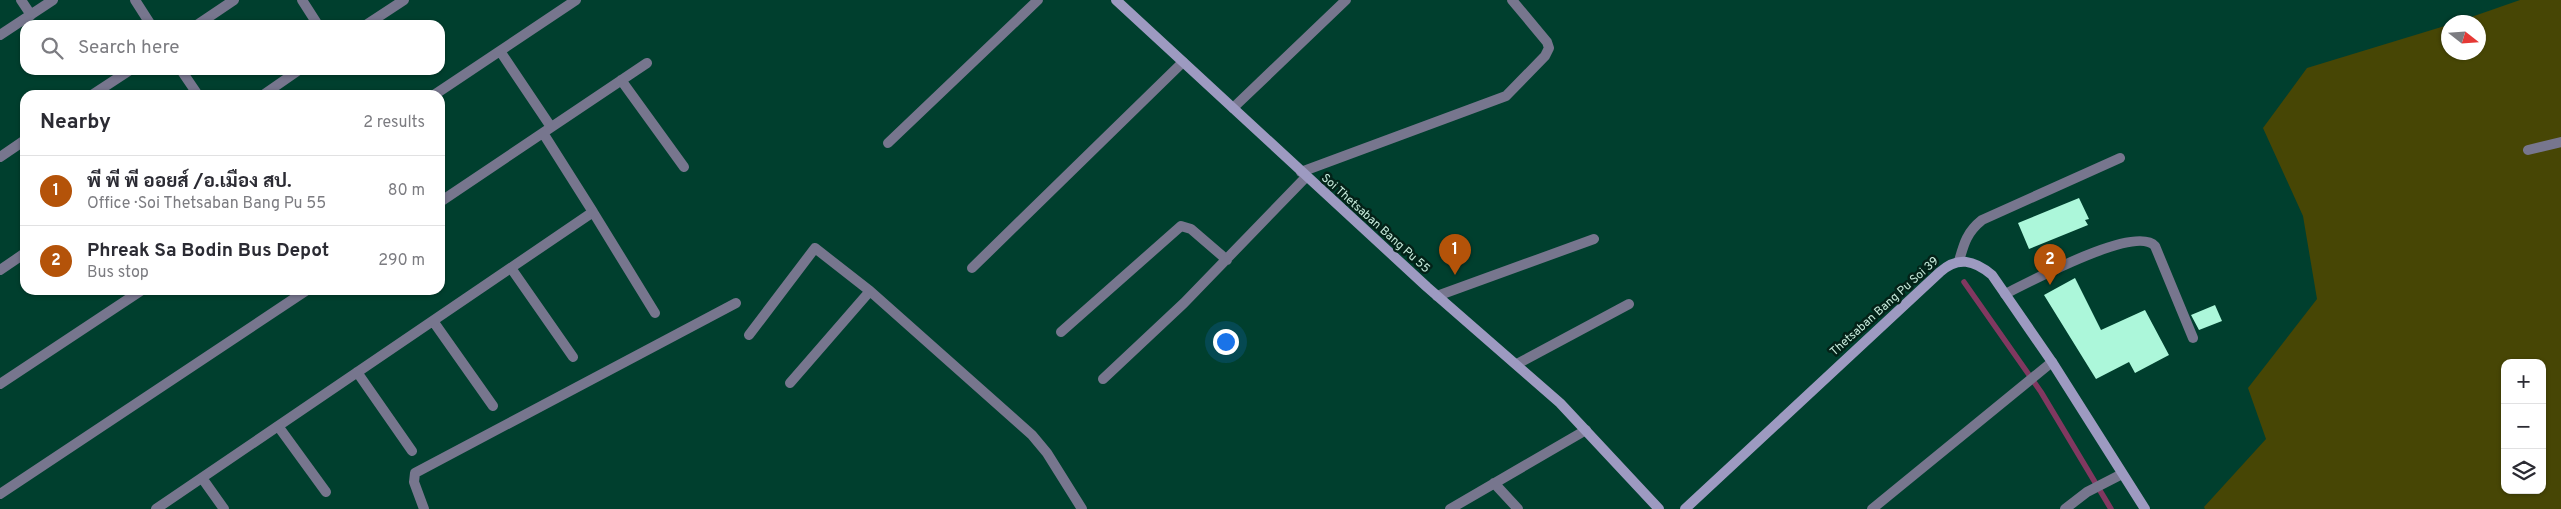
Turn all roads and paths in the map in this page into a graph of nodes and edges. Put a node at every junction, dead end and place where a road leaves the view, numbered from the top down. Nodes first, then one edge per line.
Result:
1 (21, 0) edge
2 (53, 0) edge
3 (135, 0) edge
4 (234, 0) edge
5 (302, 0) edge
6 (404, 0) edge
7 (576, 0) edge
8 (1038, 0) edge
9 (1116, 0) edge
10 (1346, 0) edge
11 (1512, 0) edge
12 (31, 14) junction
13 (23, 20) edge
14 (148, 20) edge
15 (204, 20) edge
16 (315, 20) edge
17 (374, 20) edge
18 (20, 22) edge
19 (0, 36) edge
20 (500, 51) junction
21 (1183, 62) junction
22 (647, 63) dead end
23 (122, 75) edge
24 (184, 75) edge
25 (292, 75) edge
26 (621, 80) junction
27 (100, 90) edge
28 (195, 90) edge
29 (270, 90) edge
30 (442, 90) edge
31 (1233, 108) junction
32 (547, 130) junction
33 (888, 142) dead end
34 (2561, 142) edge
35 (20, 143) edge
36 (2528, 150) dead end
37 (0, 157) edge
38 (2120, 158) dead end
39 (684, 167) dead end
40 (1304, 174) junction
41 (445, 199) edge
42 (593, 212) junction
43 (1594, 239) dead end
44 (20, 256) edge
45 (1227, 260) junction
46 (1959, 261) junction
47 (511, 268) junction
48 (972, 268) dead end
49 (0, 270) edge
50 (870, 291) junction
51 (2005, 294) junction
52 (134, 295) edge
53 (299, 295) edge
54 (1437, 296) junction
55 (736, 302) dead end
56 (1629, 304) dead end
57 (655, 313) dead end
58 (433, 321) junction
59 (1061, 332) dead end
60 (749, 335) dead end
61 (2193, 338) dead end
62 (573, 357) dead end
63 (2052, 362) junction
64 (1517, 364) junction
65 (357, 372) junction
66 (1103, 379) dead end
67 (790, 383) dead end
68 (0, 384) edge
69 (493, 406) dead end
70 (278, 426) junction
71 (1586, 430) junction
72 (412, 451) dead end
73 (2122, 474) junction
74 (202, 478) junction
75 (1494, 483) junction
76 (326, 492) dead end
77 (0, 494) edge
78 (156, 509) edge
79 (224, 509) edge
80 (424, 509) edge
81 (1082, 509) edge
82 (1450, 509) edge
83 (1518, 509) edge
84 (1659, 509) edge
85 (1685, 509) edge
86 (1872, 509) edge
87 (2065, 509) edge
88 (2144, 509) edge

1 - 12 street
2 - 12 street
3 - 14 street
4 - 15 street
5 - 16 street
6 - 17 street
7 - 20 street
8 - 33 street
9 - 21 street, Soi Thetsaban Bang Pu 55
10 - 31 street
11 - 40 street
12 - 13 street
18 - 19 street
20 - 30 street
20 - 32 street
21 - 31 street, Soi Thetsaban Bang Pu 55
21 - 48 street
22 - 26 street
23 - 27 street
24 - 28 street
25 - 29 street
26 - 32 street
26 - 39 street
31 - 40 street, Soi Thetsaban Bang Pu 55
32 - 41 street
32 - 42 street
34 - 36 street
35 - 37 street
38 - 46 street
40 - 45 street
40 - 54 street, Soi Thetsaban Bang Pu 55
42 - 47 street
42 - 57 street
43 - 54 street
44 - 49 street
45 - 59 street
45 - 66 street
46 - 51 street, Thetsaban Bang Pu Soi 39
46 - 85 street, Thetsaban Bang Pu Soi 39
47 - 58 street
47 - 62 street
50 - 60 street
50 - 67 street
50 - 81 street
51 - 61 street
51 - 63 street, Thetsaban Bang Pu Soi 39
52 - 68 street
53 - 77 street
54 - 64 street, Soi Thetsaban Bang Pu 55
55 - 80 street
56 - 64 street
58 - 65 street
58 - 69 street
63 - 73 street, Thetsaban Bang Pu Soi 39
63 - 86 street
64 - 71 street, Soi Thetsaban Bang Pu 55
65 - 70 street
65 - 72 street
70 - 74 street
70 - 76 street
71 - 75 street
71 - 84 street, Soi Thetsaban Bang Pu 55
73 - 87 street
73 - 88 street, Thetsaban Bang Pu Soi 39
74 - 78 street
74 - 79 street
75 - 82 street
75 - 83 street

